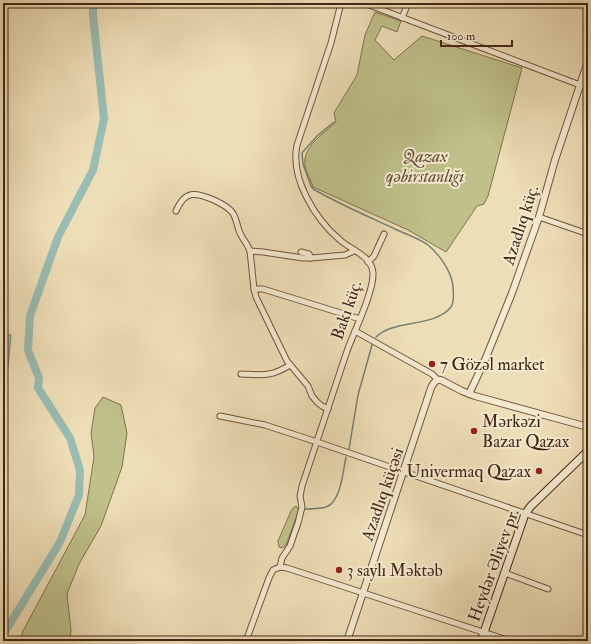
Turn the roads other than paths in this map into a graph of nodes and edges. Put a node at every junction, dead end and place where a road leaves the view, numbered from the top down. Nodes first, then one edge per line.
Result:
1 (341, 3) edge
2 (364, 3) edge
3 (408, 3) edge
4 (402, 18) junction
5 (588, 61) edge
6 (580, 85) junction
7 (588, 88) edge
8 (176, 211) dead end
9 (539, 217) junction
10 (384, 234) dead end
11 (588, 234) edge
12 (250, 251) junction
13 (354, 251) junction
14 (301, 252) dead end
15 (311, 258) junction
16 (368, 262) junction
17 (254, 289) junction
18 (360, 319) junction
19 (355, 331) junction
20 (290, 365) junction
21 (241, 374) dead end
22 (438, 380) junction
23 (469, 394) junction
24 (328, 410) junction
25 (220, 416) dead end
26 (588, 427) edge
27 (317, 442) junction
28 (588, 451) edge
29 (404, 473) junction
30 (525, 514) junction
31 (588, 535) edge
32 (280, 567) junction
33 (504, 573) junction
34 (548, 589) dead end
35 (363, 594) junction
36 (484, 633) junction
37 (246, 641) edge
38 (347, 641) edge
39 (481, 641) edge
40 (510, 641) edge

1 - 13 street, Bakı küç.
2 - 4 street
3 - 4 street
4 - 6 street
5 - 6 street, Azadlıq küç.
6 - 7 street
6 - 9 street, Azadlıq küç.
8 - 12 street
9 - 11 street
9 - 23 street, Azadlıq küç.
10 - 16 street
12 - 15 street
12 - 17 street
13 - 15 street
13 - 16 street, Bakı küç.
14 - 15 street
16 - 18 street, Bakı küç.
17 - 18 street
17 - 20 street
18 - 19 street, Bakı küç.
19 - 22 street
19 - 24 street, Bakı küç.
20 - 21 street
20 - 24 street
22 - 23 street
22 - 29 street, Azadlıq küçəsi
23 - 26 street
24 - 27 street, Bakı küç.
25 - 27 street
27 - 29 street
27 - 32 street, Bakı küç.
28 - 30 main road, Heydər Əliyev pr.
29 - 30 street
29 - 35 street, Azadlıq küçəsi
30 - 31 street
30 - 33 main road, Heydər Əliyev pr.
32 - 35 street
32 - 37 street, Bakı küç.
33 - 34 street
33 - 36 main road, Heydər Əliyev pr.
35 - 36 street
35 - 38 street, Azadlıq küçəsi
36 - 39 main road, Heydər Əliyev pr.
36 - 40 street

